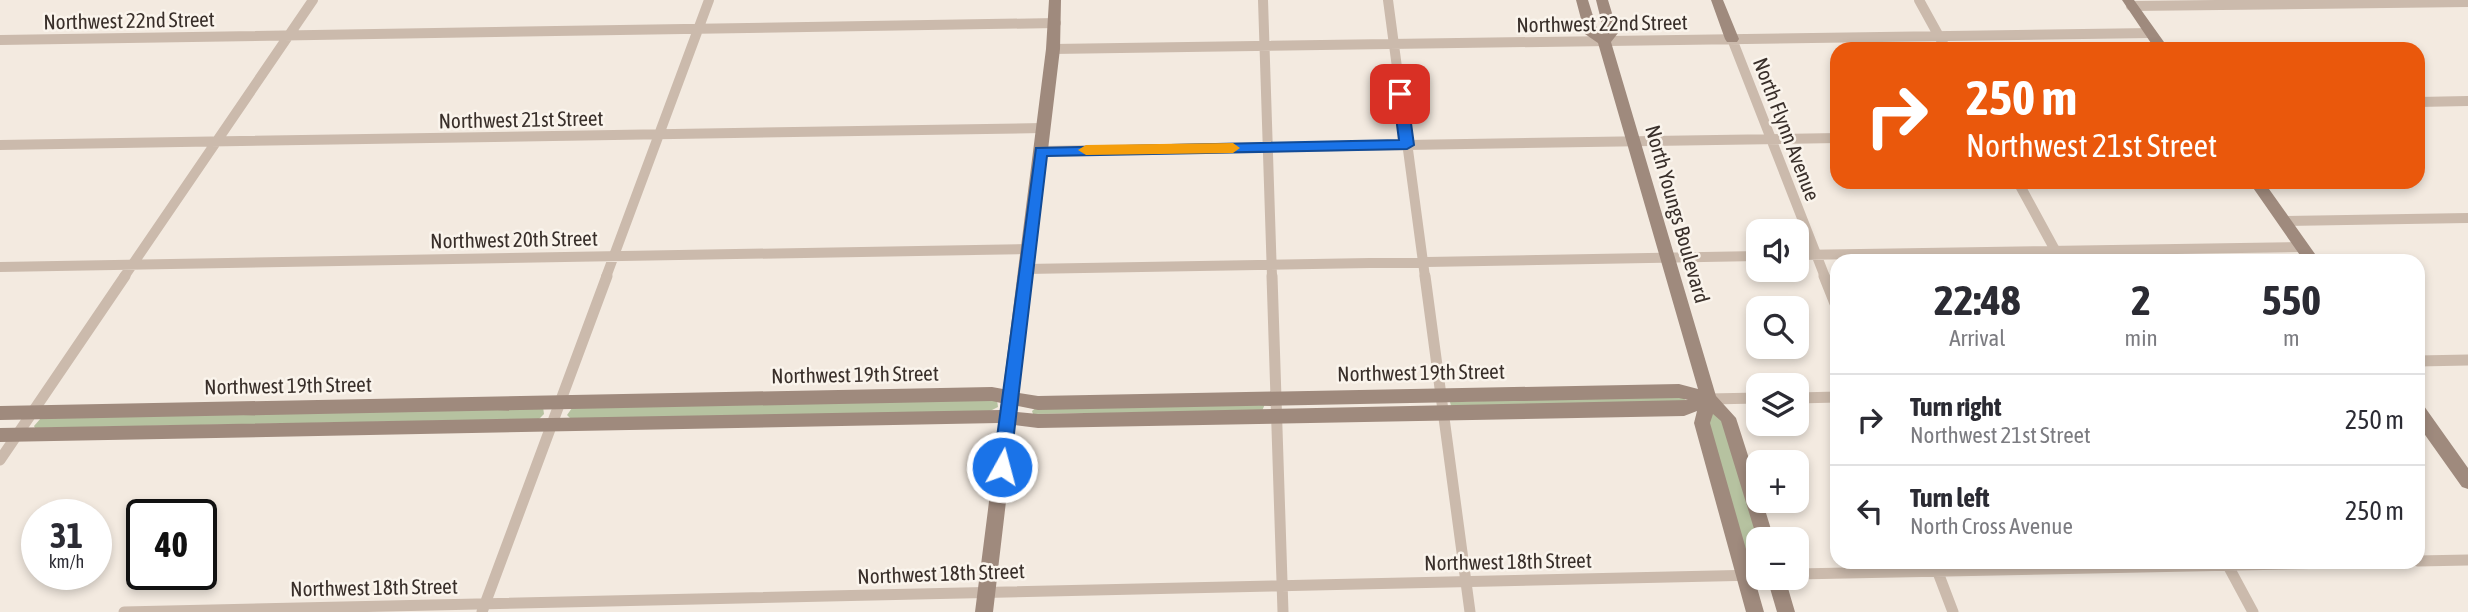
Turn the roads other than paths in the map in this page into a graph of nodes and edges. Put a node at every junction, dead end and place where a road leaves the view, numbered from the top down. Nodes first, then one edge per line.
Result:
1 (313, 0) edge
2 (709, 0) edge
3 (1055, 0) edge
4 (1063, 0) edge
5 (1263, 0) edge
6 (1388, 0) edge
7 (1582, 0) edge
8 (1602, 0) edge
9 (1717, 0) edge
10 (1919, 0) edge
11 (2463, 2) edge
12 (2130, 3) edge
13 (1056, 22) junction
14 (698, 29) junction
15 (2151, 33) junction
16 (290, 35) junction
17 (1939, 36) junction
18 (1732, 39) junction
19 (0, 40) edge
20 (1604, 41) junction
21 (1942, 42) edge
22 (2157, 42) edge
23 (1394, 44) junction
24 (1264, 46) junction
25 (1053, 49) junction
26 (2468, 101) edge
27 (2425, 102) edge
28 (1043, 128) junction
29 (659, 134) junction
30 (1830, 138) edge
31 (1770, 139) junction
32 (216, 141) junction
33 (1633, 141) junction
34 (0, 145) edge
35 (1407, 145) junction
36 (1268, 148) junction
37 (1041, 151) junction
38 (2022, 189) edge
39 (2261, 189) edge
40 (2468, 218) edge
41 (2283, 221) junction
42 (2302, 247) junction
43 (1028, 248) junction
44 (2058, 254) edge
45 (2113, 254) edge
46 (2307, 254) edge
47 (1809, 255) edge
48 (1816, 255) junction
49 (1830, 255) edge
50 (615, 256) junction
51 (1746, 256) edge
52 (1668, 258) junction
53 (1422, 262) junction
54 (132, 265) junction
55 (1272, 265) junction
56 (0, 267) edge
57 (1026, 269) junction
58 (1830, 291) edge
59 (2468, 360) edge
60 (2425, 361) edge
61 (1440, 394) junction
62 (1010, 397) junction
63 (1277, 397) junction
64 (1830, 397) edge
65 (1809, 398) edge
66 (1746, 399) edge
67 (1709, 400) junction
68 (560, 402) junction
69 (1443, 412) junction
70 (0, 413) edge
71 (32, 413) junction
72 (1278, 415) junction
73 (1008, 418) junction
74 (2425, 421) edge
75 (552, 423) junction
76 (9, 434) edge
77 (0, 460) edge
78 (2468, 482) edge
79 (1761, 527) edge
80 (1746, 557) edge
81 (2468, 560) edge
82 (2425, 561) edge
83 (1884, 569) edge
84 (1937, 569) edge
85 (2229, 569) edge
86 (1809, 573) edge
87 (1746, 575) edge
88 (1466, 582) junction
89 (1282, 584) junction
90 (1753, 590) edge
91 (1780, 590) edge
92 (986, 592) junction
93 (483, 608) edge
94 (124, 612) edge
95 (984, 612) edge
96 (1283, 612) edge
97 (1470, 612) edge
98 (1755, 612) edge
99 (1786, 612) edge
100 (1953, 612) edge
101 (2253, 612) edge

1 - 16 street
2 - 14 street
3 - 13 street
4 - 13 street
5 - 24 street
6 - 23 street
7 - 20 street, North Youngs Boulevard
8 - 20 street, North Youngs Boulevard
9 - 18 street, North Flynn Avenue
10 - 17 street
11 - 12 street
12 - 15 street
13 - 14 street, Northwest 22nd Street
13 - 25 street
14 - 16 street, Northwest 22nd Street
14 - 29 street
15 - 17 street, Northwest 22nd Street
15 - 22 street
16 - 19 street, Northwest 22nd Street
16 - 32 street
17 - 18 street, Northwest 22nd Street
17 - 21 street
18 - 20 street, Northwest 22nd Street
18 - 31 street, North Flynn Avenue
20 - 23 street, Northwest 22nd Street
20 - 33 street, North Youngs Boulevard
23 - 24 street, Northwest 22nd Street
23 - 35 street
24 - 25 street, Northwest 22nd Street
24 - 36 street
25 - 28 street
26 - 27 street
28 - 29 street, Northwest 21st Street
28 - 37 street
29 - 32 street, Northwest 21st Street
29 - 50 street
30 - 31 street
31 - 33 street
31 - 48 street, North Flynn Avenue
32 - 34 street, Northwest 21st Street
32 - 54 street
33 - 35 street
33 - 52 street, North Youngs Boulevard
35 - 36 street
35 - 53 street
36 - 37 street
36 - 55 street
37 - 43 street
38 - 44 street
39 - 41 street
40 - 41 street
41 - 42 street
42 - 45 street
42 - 46 street
43 - 50 street, Northwest 20th Street
43 - 57 street
47 - 48 street
48 - 49 street
48 - 58 street, North Flynn Avenue
50 - 54 street, Northwest 20th Street
50 - 68 street
51 - 52 street
52 - 53 street
52 - 67 street, North Youngs Boulevard
53 - 55 street
53 - 61 street
54 - 56 street, Northwest 20th Street
54 - 71 street
55 - 57 street
55 - 63 street
57 - 62 street
59 - 60 street
61 - 63 street, Northwest 19th Street
61 - 67 street, Northwest 19th Street
61 - 69 street
62 - 63 street, Northwest 19th Street
62 - 68 street, Northwest 19th Street
62 - 73 street
63 - 72 street
64 - 65 street
66 - 67 street, Northwest 19th Street
67 - 69 street, Northwest 19th Street
67 - 79 street, North Youngs Boulevard
67 - 80 street, North Youngs Boulevard
68 - 71 street, Northwest 19th Street
68 - 75 street
69 - 72 street, Northwest 19th Street
69 - 88 street
70 - 71 street, Northwest 19th Street
71 - 76 street
72 - 73 street, Northwest 19th Street
72 - 89 street
73 - 75 street, Northwest 19th Street
73 - 92 street
74 - 78 street
75 - 76 street, Northwest 19th Street
75 - 93 street
76 - 77 street
81 - 82 street
83 - 86 street
84 - 100 street
85 - 101 street
87 - 88 street, Northwest 18th Street
88 - 89 street, Northwest 18th Street
88 - 97 street
89 - 92 street, Northwest 18th Street
89 - 96 street
90 - 98 street, North Youngs Boulevard
91 - 99 street
92 - 93 street, Northwest 18th Street
92 - 95 street
93 - 94 street, Northwest 18th Street

